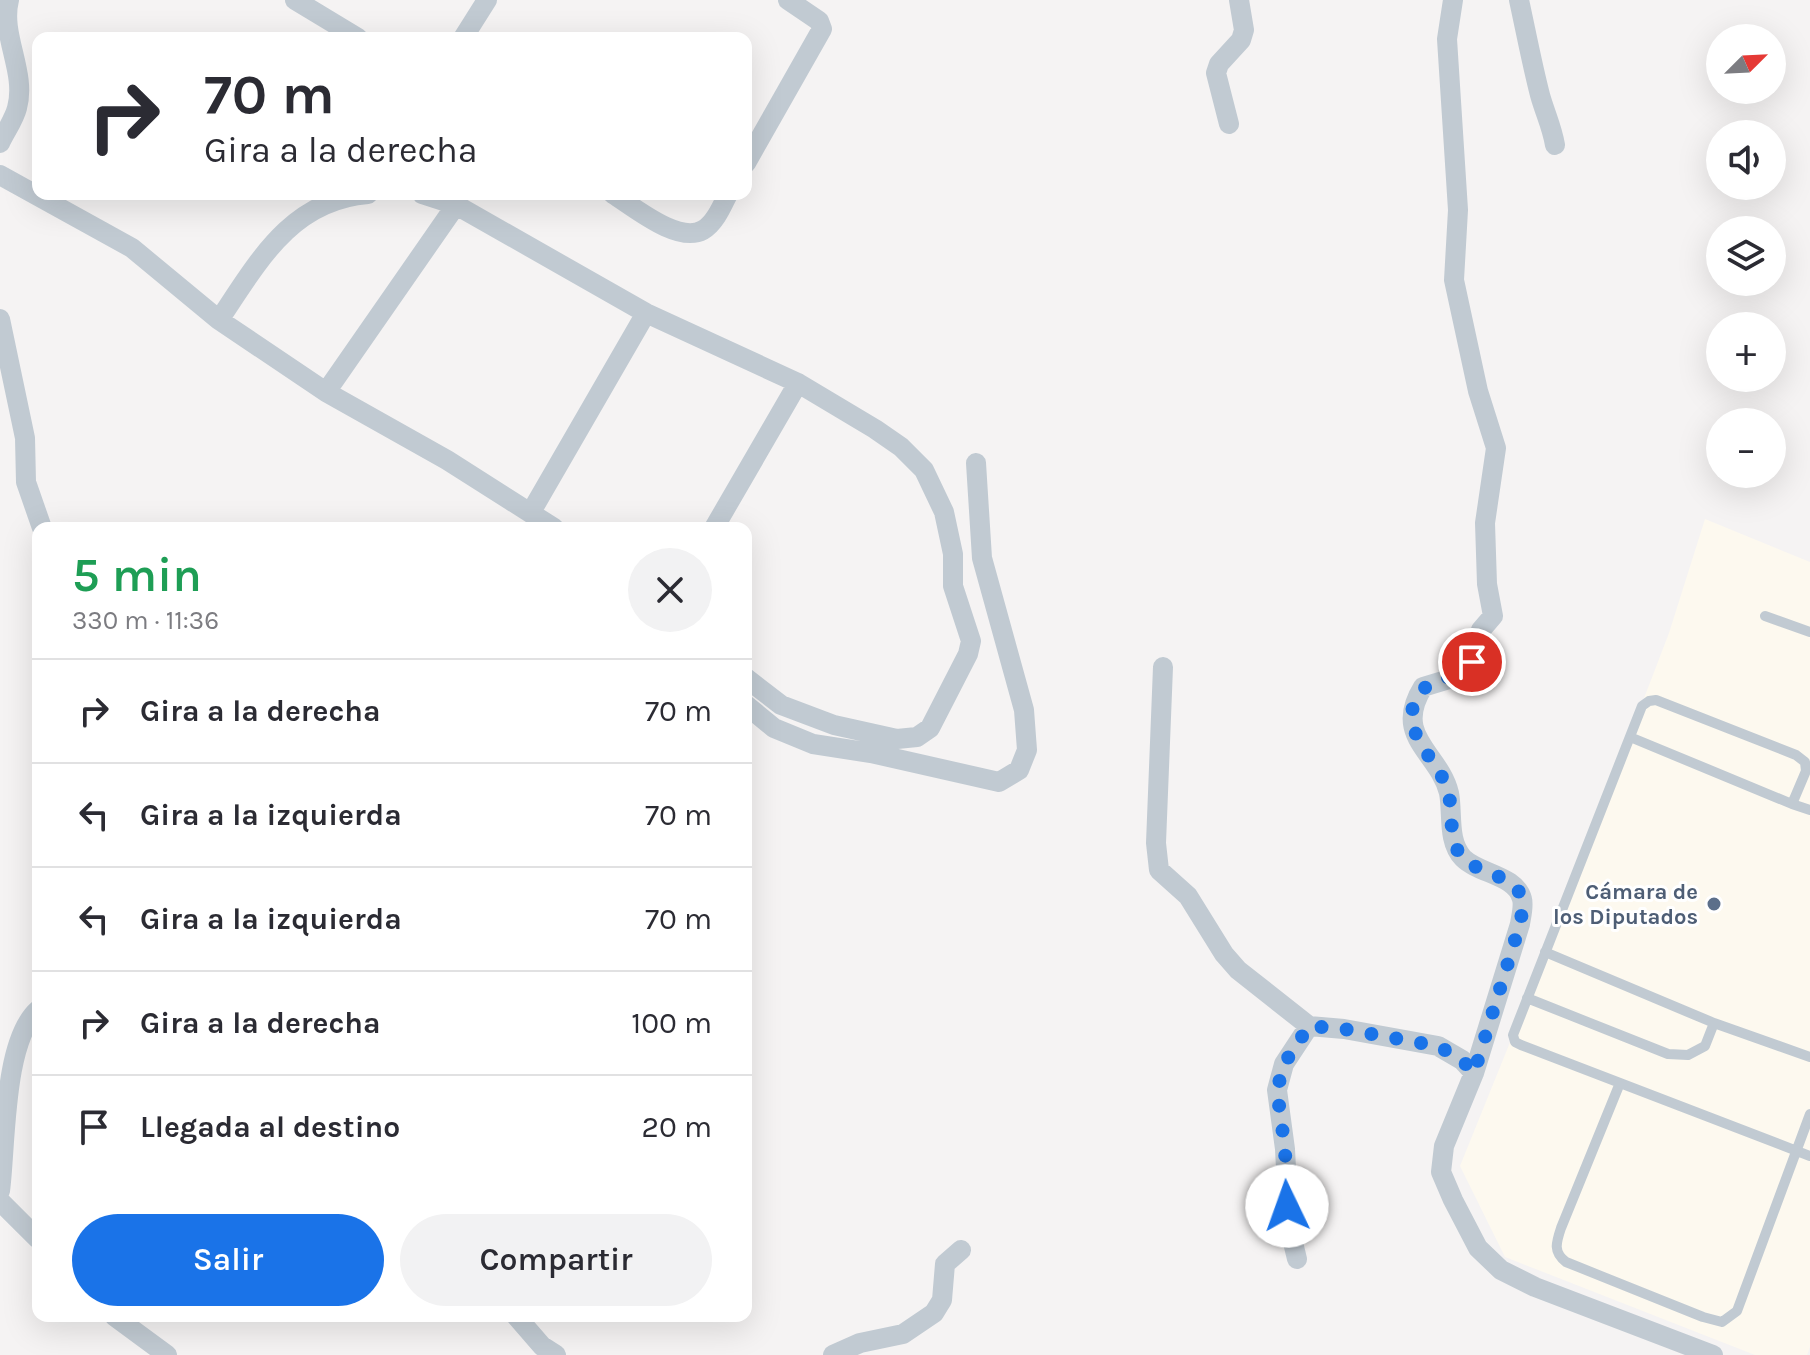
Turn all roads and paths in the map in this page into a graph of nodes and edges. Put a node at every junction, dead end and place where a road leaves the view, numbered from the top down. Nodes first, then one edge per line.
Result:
1 (9, 0) edge
2 (295, 0) edge
3 (487, 0) edge
4 (788, 0) edge
5 (1239, 0) edge
6 (1453, 0) edge
7 (1519, 0) edge
8 (348, 32) edge
9 (467, 32) edge
10 (1229, 124) dead end
11 (0, 143) edge
12 (1555, 145) dead end
13 (752, 152) edge
14 (0, 175) edge
15 (32, 193) edge
16 (45, 200) edge
17 (339, 200) edge
18 (441, 200) edge
19 (623, 200) edge
20 (724, 200) edge
21 (456, 205) junction
22 (646, 313) junction
23 (0, 319) edge
24 (219, 320) junction
25 (798, 383) junction
26 (326, 392) junction
27 (976, 463) dead end
28 (531, 512) junction
29 (40, 522) edge
30 (545, 522) edge
31 (717, 522) edge
32 (1765, 616) dead end
33 (1810, 632) edge
34 (1163, 667) dead end
35 (752, 683) edge
36 (752, 710) edge
37 (1630, 737) junction
38 (1792, 804) junction
39 (1810, 810) edge
40 (1545, 952) junction
41 (1527, 998) junction
42 (32, 1015) edge
43 (1714, 1023) junction
44 (1309, 1026) junction
45 (1810, 1057) edge
46 (1474, 1073) junction
47 (1620, 1083) junction
48 (1810, 1114) edge
49 (1795, 1150) junction
50 (1810, 1156) edge
51 (0, 1191) edge
52 (0, 1201) edge
53 (32, 1233) edge
54 (961, 1250) dead end
55 (1297, 1259) dead end
56 (122, 1322) edge
57 (521, 1322) edge
58 (167, 1355) edge
59 (556, 1355) edge
60 (833, 1355) edge
61 (1713, 1355) edge

1 - 11 street
2 - 8 street
3 - 9 street
4 - 13 street
5 - 10 street
6 - 46 street
7 - 12 street
14 - 15 street
16 - 24 street
17 - 24 street
18 - 21 street
19 - 20 street
21 - 22 street
21 - 26 street
22 - 25 street
22 - 28 street
23 - 29 street
24 - 26 street
25 - 31 street
25 - 35 street
26 - 28 street
27 - 36 street
28 - 30 street
32 - 33 lane
34 - 44 street
37 - 38 lane
37 - 38 lane
37 - 40 lane
38 - 39 lane
40 - 41 lane
40 - 43 lane
41 - 43 lane
41 - 47 lane
42 - 51 street
43 - 45 lane
44 - 46 street
44 - 55 street
46 - 61 street
47 - 49 lane
47 - 49 lane
48 - 49 lane
49 - 50 lane
52 - 53 street
54 - 60 street
56 - 58 street
57 - 59 street

